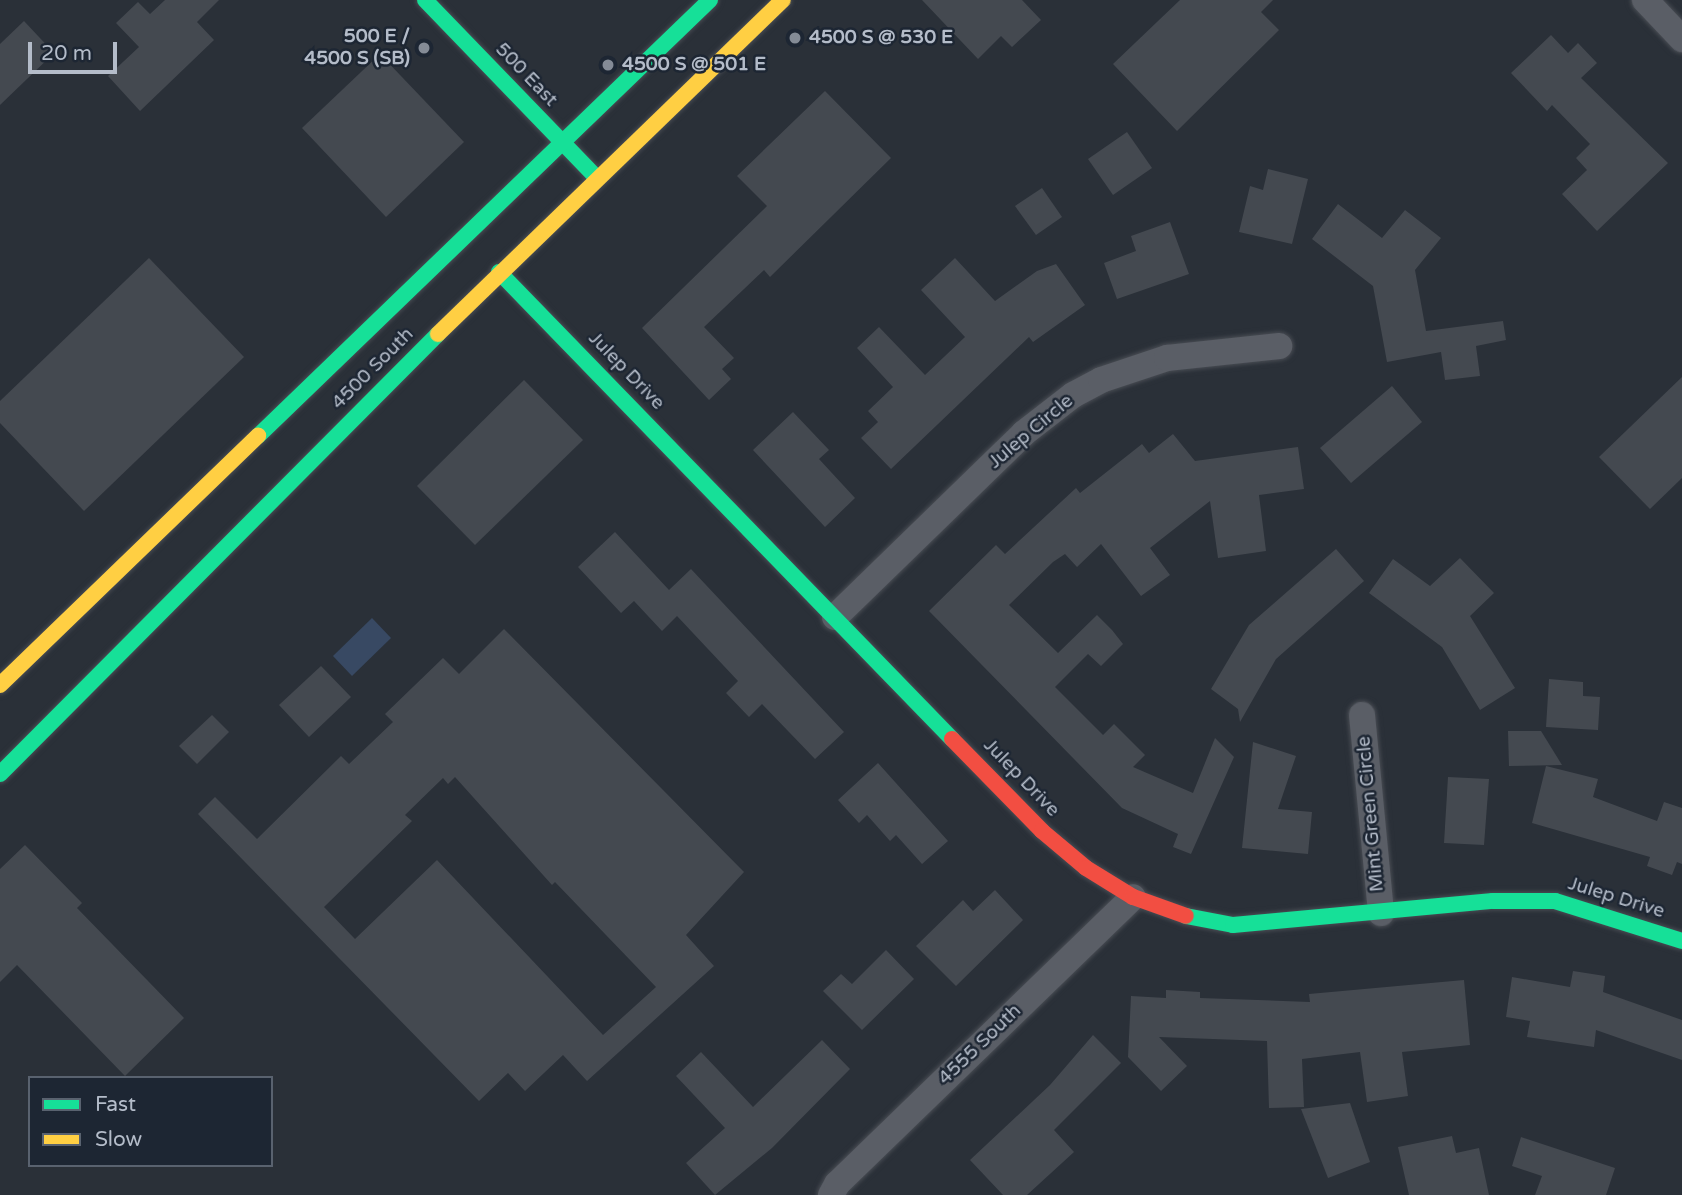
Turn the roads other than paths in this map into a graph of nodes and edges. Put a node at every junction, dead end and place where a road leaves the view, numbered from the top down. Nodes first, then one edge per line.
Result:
1 (425, 0) edge
2 (710, 0) edge
3 (783, 0) edge
4 (1645, 0) edge
5 (1682, 39) edge
6 (562, 142) junction
7 (597, 178) junction
8 (499, 272) junction
9 (1279, 346) dead end
10 (835, 617) junction
11 (0, 685) edge
12 (1362, 715) dead end
13 (0, 774) edge
14 (1133, 897) junction
15 (1381, 913) junction
16 (1682, 941) edge
17 (831, 1195) edge

1 - 6 main road, 500 East
2 - 6 main road, 4500 South
3 - 7 main road, 4500 South
4 - 5 street
6 - 7 main road, 500 East
6 - 11 main road, 4500 South
7 - 8 main road, 4500 South
8 - 10 main road, Julep Drive
8 - 13 main road, 4500 South
9 - 10 street, Julep Circle
10 - 14 main road, Julep Drive
12 - 15 street, Mint Green Circle
14 - 15 main road, Julep Drive
14 - 17 street, 4555 South
15 - 16 main road, Julep Drive

